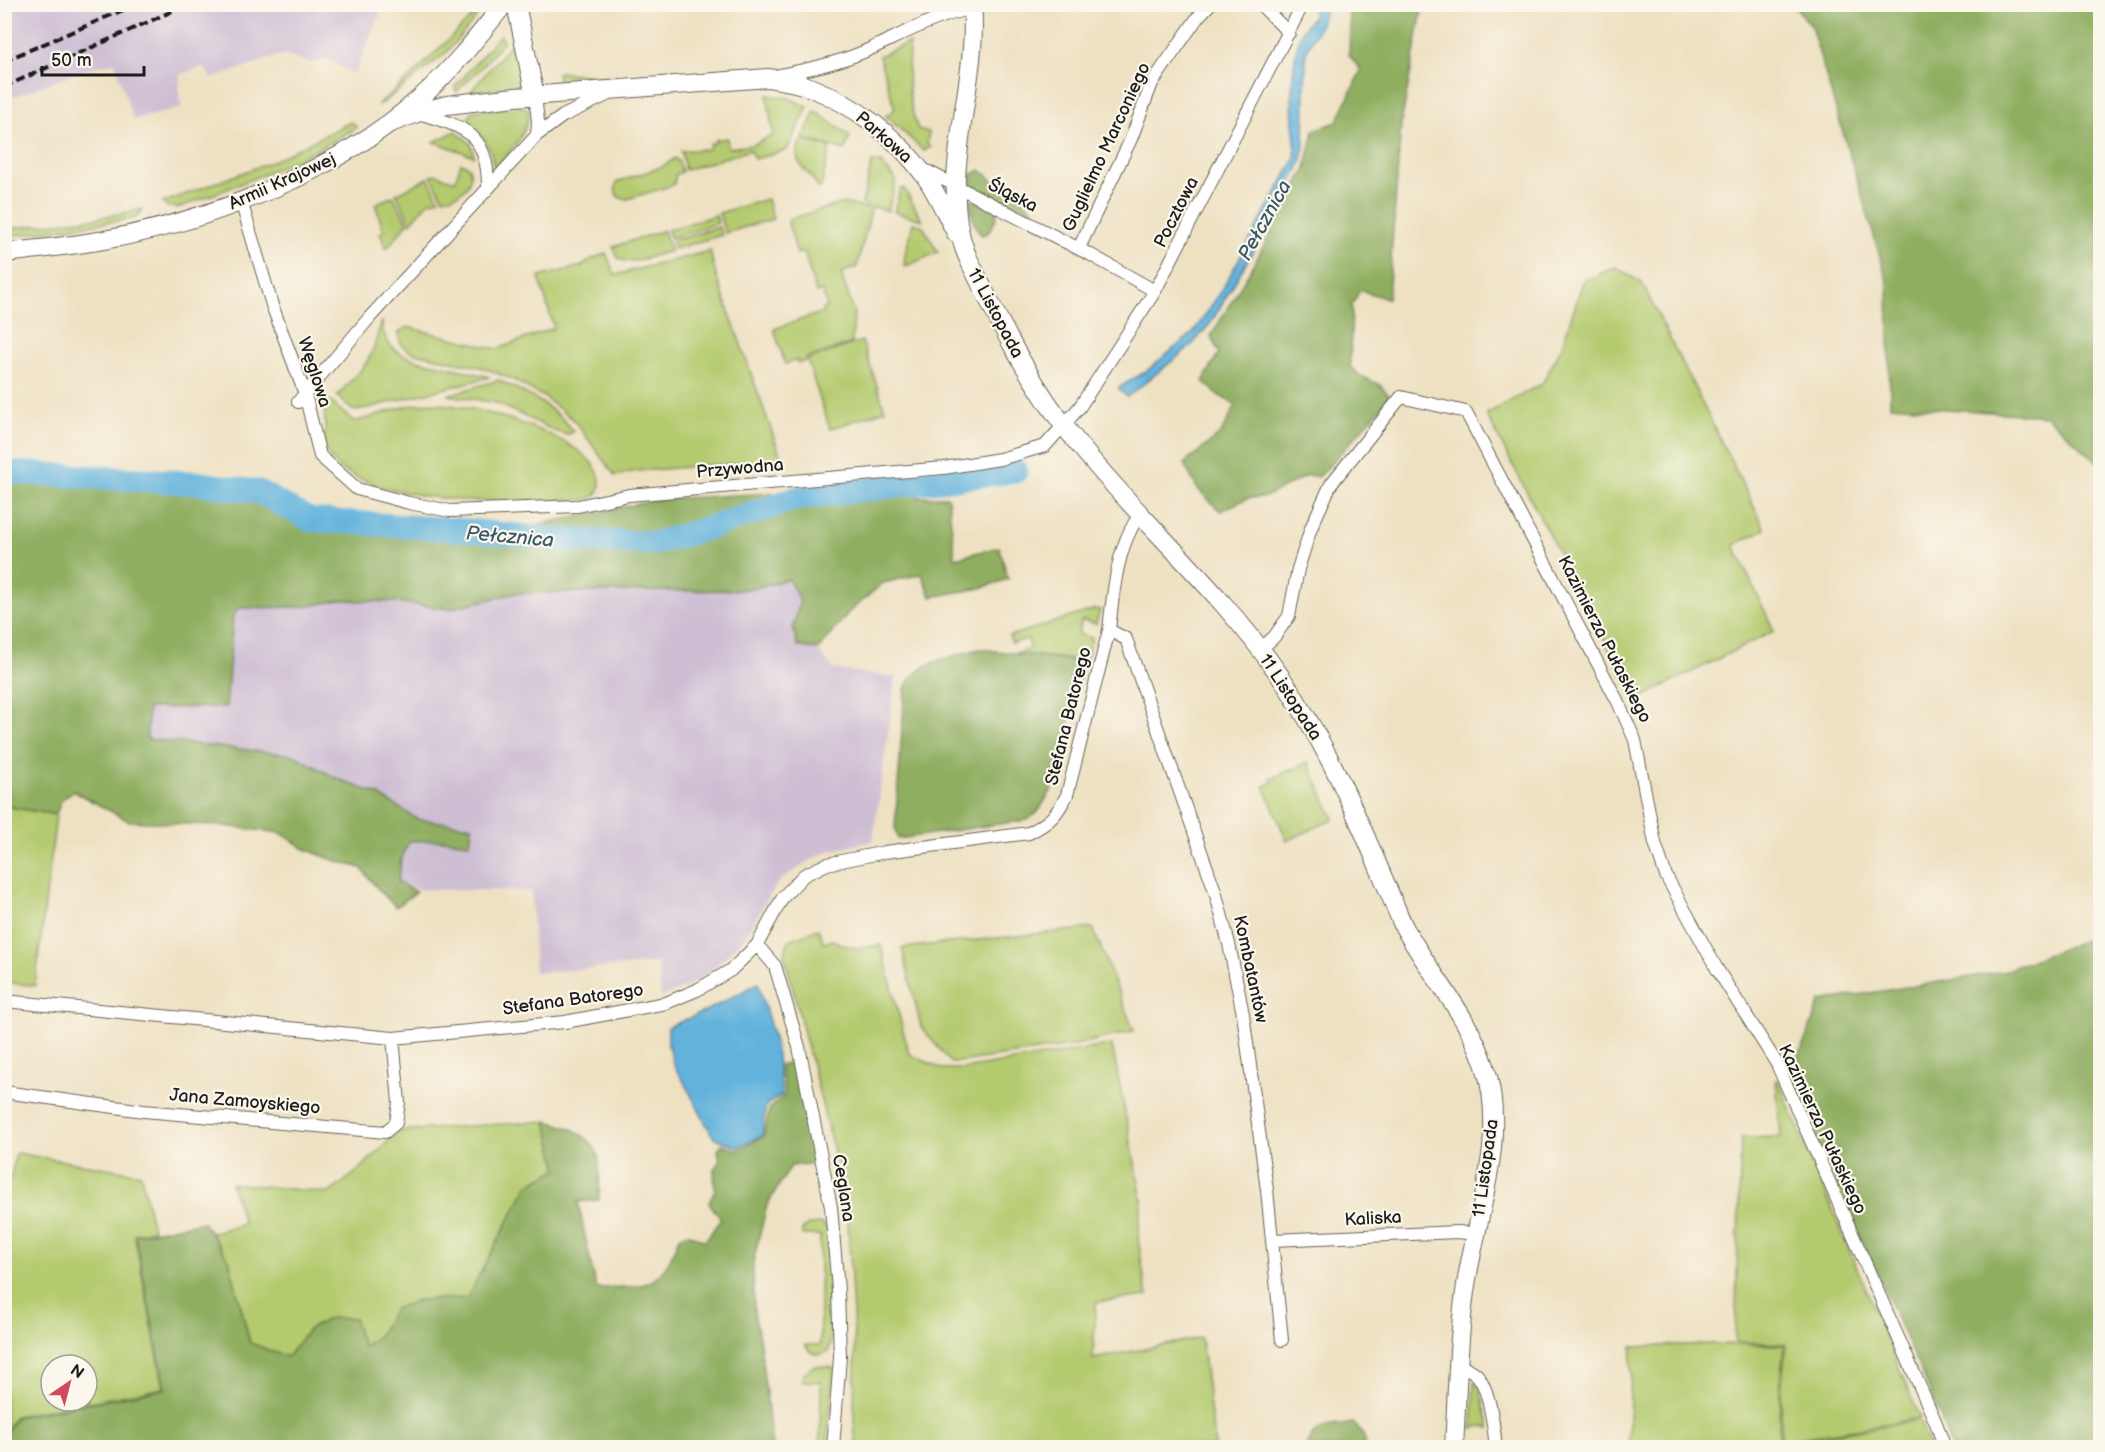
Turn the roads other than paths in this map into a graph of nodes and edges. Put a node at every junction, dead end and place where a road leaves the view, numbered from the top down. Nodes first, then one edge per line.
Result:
1 (504, 4) edge
2 (516, 4) edge
3 (1210, 4) edge
4 (1260, 4) edge
5 (1303, 5) edge
6 (973, 6) edge
7 (1289, 33) junction
8 (768, 78) junction
9 (617, 90) junction
10 (535, 96) junction
11 (417, 113) junction
12 (388, 124) junction
13 (537, 135) junction
14 (916, 165) junction
15 (488, 187) junction
16 (956, 187) junction
17 (241, 201) junction
18 (961, 242) junction
19 (1079, 248) junction
20 (4, 253) edge
21 (1155, 291) junction
22 (302, 398) junction
23 (1064, 426) junction
24 (409, 503) joint
25 (1140, 515) junction
26 (1109, 630) junction
27 (1260, 650) junction
28 (757, 945) junction
29 (4, 1001) edge
30 (393, 1038) junction
31 (4, 1092) edge
32 (1475, 1234) junction
33 (1273, 1240) junction
34 (1282, 1340) dead end
35 (1458, 1367) junction
36 (833, 1448) edge
37 (1455, 1448) edge
38 (1496, 1448) edge
39 (1945, 1448) edge

1 - 12 main road, Armii Krajowej
2 - 10 main road
3 - 19 street, Guglielmo Marconiego
4 - 7 street
5 - 7 street, Pocztowa
6 - 8 street, Parkowa
6 - 16 main road, 11 Listopada
7 - 21 street, Pocztowa
8 - 9 main road, Parkowa
8 - 14 main road, Parkowa
9 - 10 main road, Parkowa
9 - 13 street
10 - 11 main road, Parkowa
10 - 13 street
11 - 12 main road, Parkowa
11 - 15 street
12 - 17 main road, Armii Krajowej
13 - 15 street
14 - 16 street, Śląska
14 - 18 main road, Parkowa
15 - 22 street
16 - 18 main road, 11 Listopada
16 - 19 street, Śląska
17 - 20 main road, Armii Krajowej
17 - 22 street, Węglowa
18 - 23 main road, 11 Listopada
19 - 21 street, Śląska
21 - 23 street, Pocztowa
22 - 24 street, Węglowa
23 - 24 street, Przywodna
23 - 25 main road, 11 Listopada
25 - 26 street, Stefana Batorego
25 - 27 main road, 11 Listopada
26 - 28 street, Stefana Batorego
26 - 33 street, Kombatantów
27 - 32 main road, 11 Listopada
27 - 39 street, Kazimierza Pułaskiego
28 - 30 street, Stefana Batorego
28 - 36 street, Ceglana
29 - 30 street, Stefana Batorego
30 - 31 street, Jana Zamoyskiego
32 - 33 street, Kaliska
32 - 35 main road, 11 Listopada
33 - 34 street, Kombatantów
35 - 37 main road, 11 Listopada
35 - 38 street

